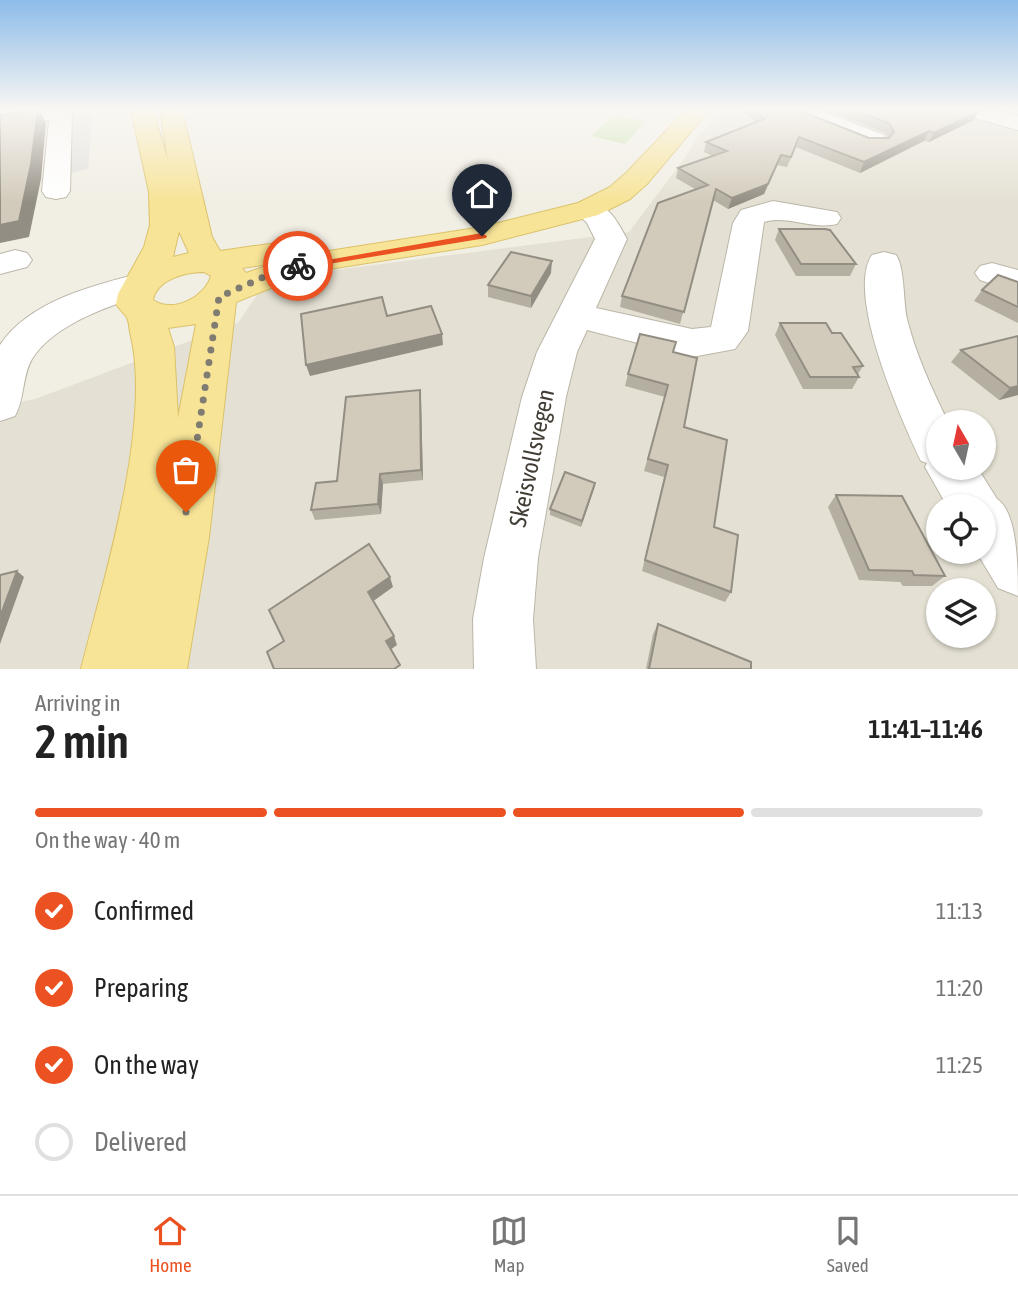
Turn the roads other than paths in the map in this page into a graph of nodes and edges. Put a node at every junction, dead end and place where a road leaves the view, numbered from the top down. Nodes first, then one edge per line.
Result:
1 (59, 141) edge
2 (150, 141) edge
3 (176, 141) edge
4 (670, 141) edge
5 (56, 191) dead end
6 (568, 215) junction
7 (826, 218) dead end
8 (884, 262) dead end
9 (215, 279) junction
10 (143, 297) junction
11 (575, 316) junction
12 (0, 404) edge
13 (926, 423) edge
14 (996, 537) edge
15 (1018, 569) edge
16 (112, 669) edge
17 (156, 669) edge
18 (505, 669) edge

1 - 5 street
2 - 10 main road
3 - 9 main road
4 - 6 main road
6 - 9 main road
6 - 11 street, Skeisvollsvegen
7 - 11 street
8 - 13 street
9 - 10 main road
9 - 10 main road
9 - 17 main road
10 - 12 street
10 - 16 main road
11 - 18 street, Skeisvollsvegen
14 - 15 street

